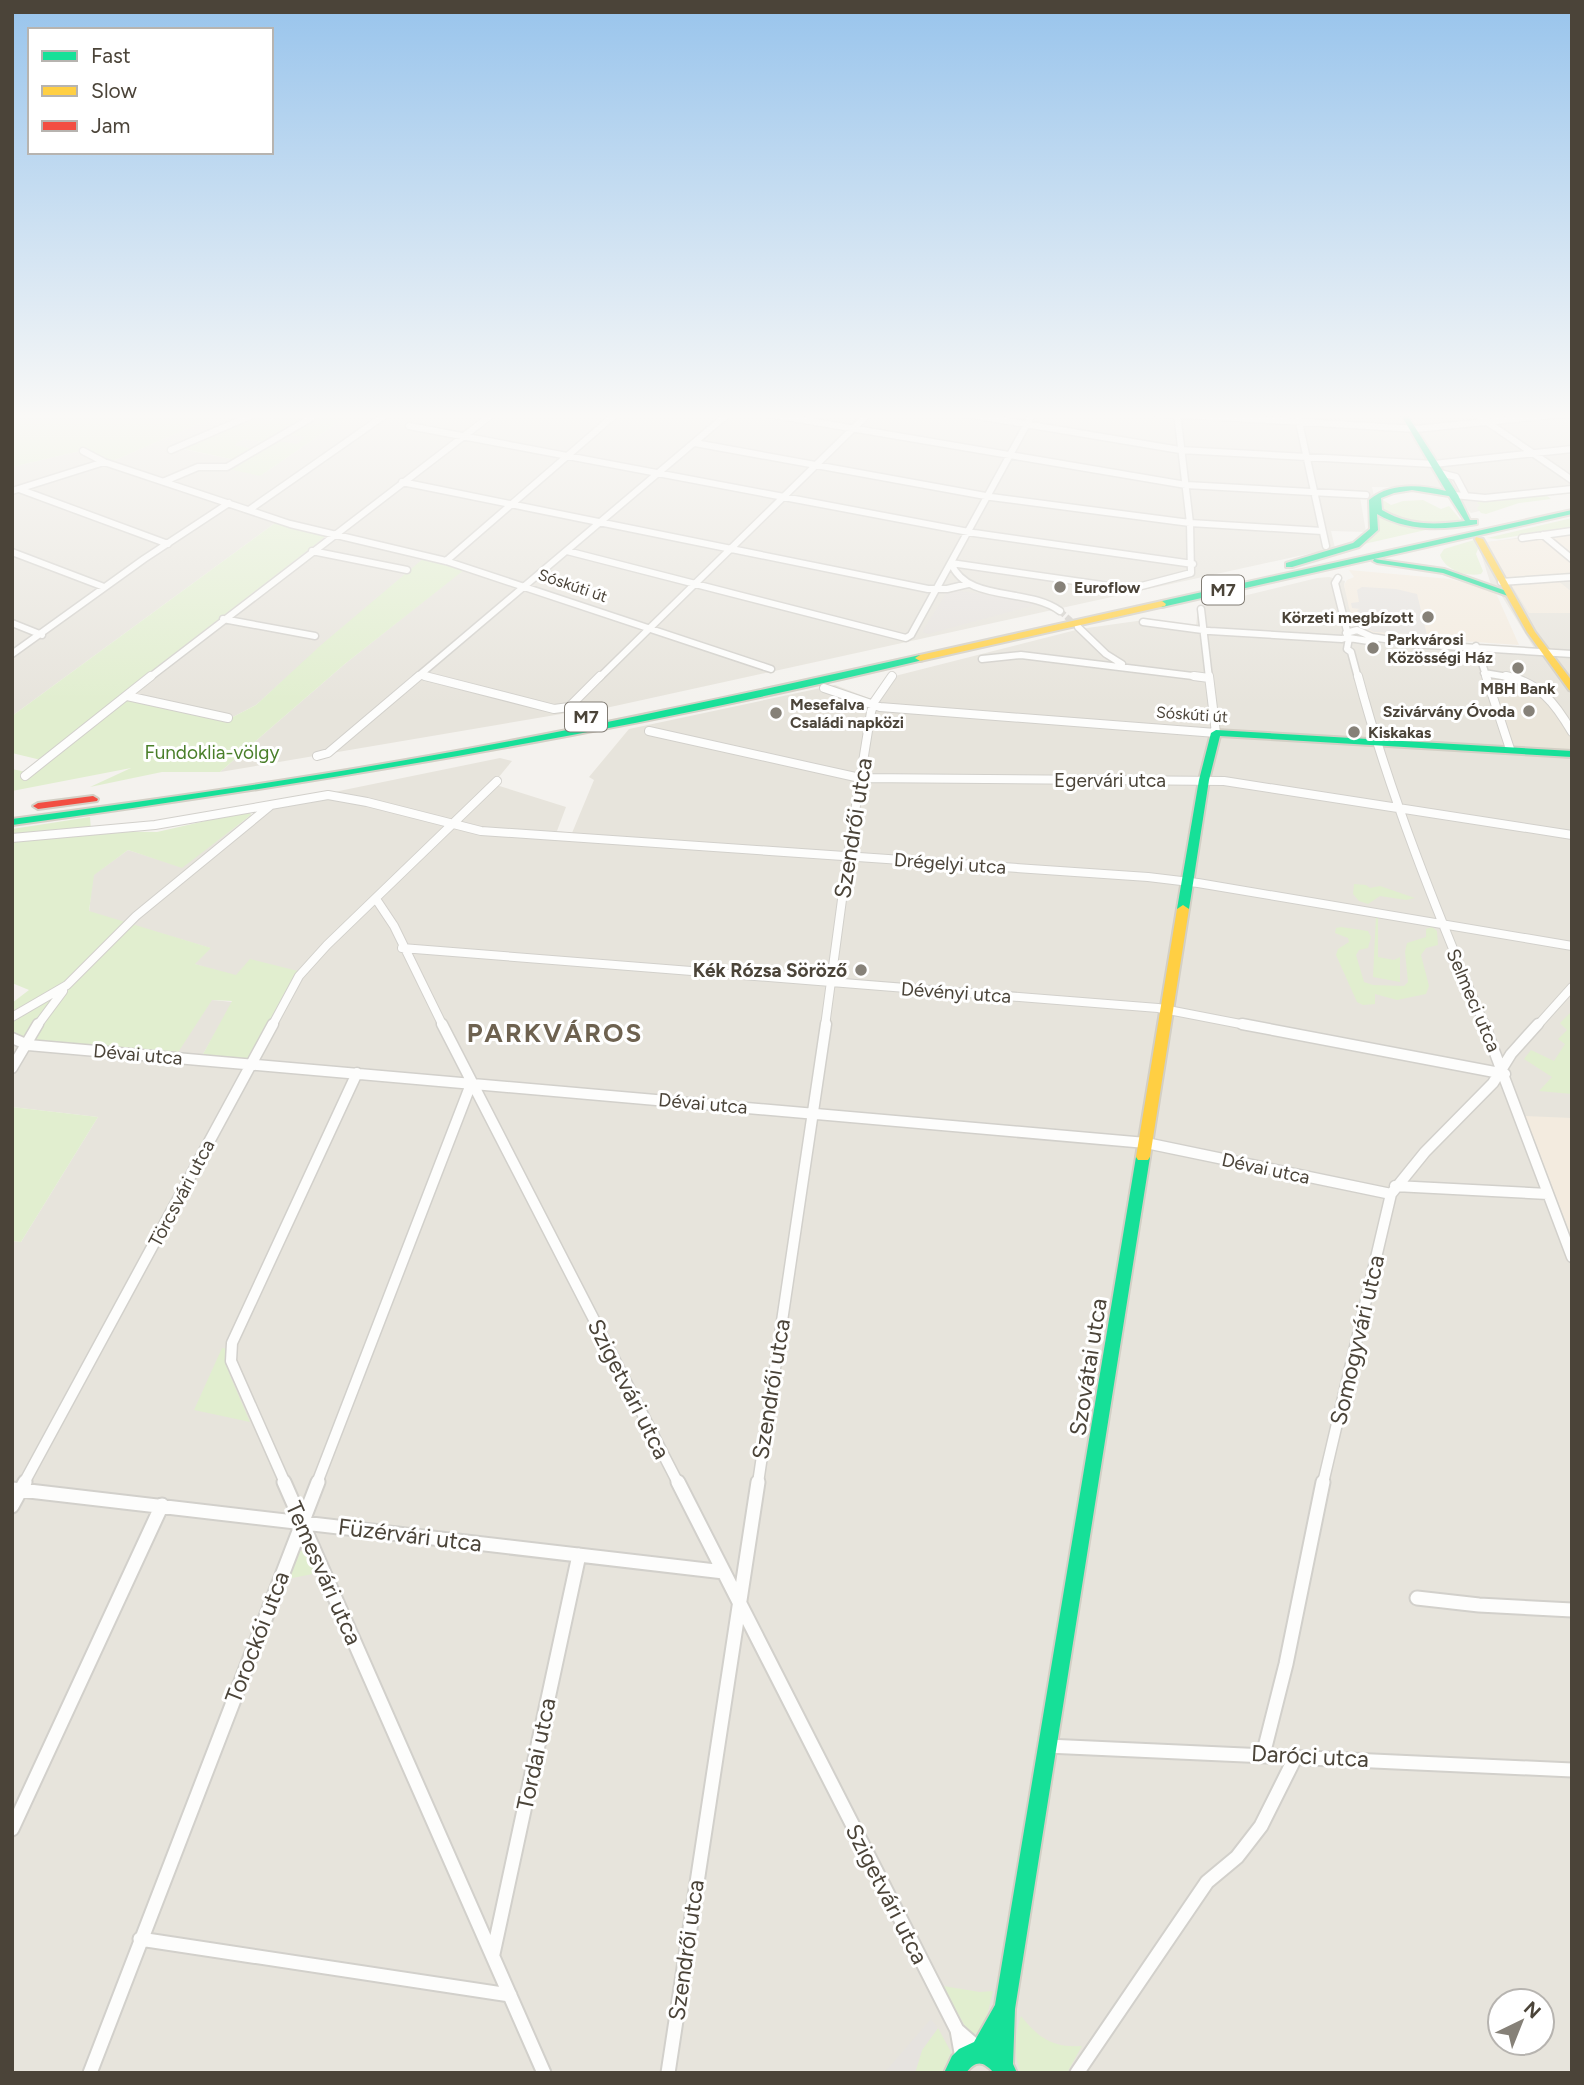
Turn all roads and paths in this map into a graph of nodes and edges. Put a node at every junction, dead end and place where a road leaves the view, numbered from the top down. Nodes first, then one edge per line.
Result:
1 (73, 510) edge
2 (218, 510) edge
3 (250, 510) edge
4 (365, 510) edge
5 (503, 510) edge
6 (542, 510) edge
7 (615, 510) edge
8 (771, 510) edge
9 (851, 510) edge
10 (980, 510) edge
11 (1095, 510) edge
12 (1189, 510) edge
13 (1319, 510) edge
14 (1373, 510) edge
15 (1379, 510) edge
16 (1463, 510) edge
17 (1535, 510) edge
18 (1572, 512) edge
19 (1467, 519) dead end
20 (1491, 520) junction
21 (601, 522) junction
22 (1190, 523) junction
23 (1322, 531) junction
24 (1572, 531) edge
25 (969, 532) junction
26 (333, 535) junction
27 (1479, 535) junction
28 (1543, 535) junction
29 (1522, 538) dead end
30 (168, 544) junction
31 (1326, 546) dead end
32 (732, 548) junction
33 (312, 551) junction
34 (567, 551) junction
35 (12, 552) edge
36 (1572, 559) edge
37 (446, 561) junction
38 (951, 563) junction
39 (1193, 564) junction
40 (1289, 565) junction
41 (407, 570) dead end
42 (1304, 572) junction
43 (1572, 577) edge
44 (1338, 578) dead end
45 (1481, 580) junction
46 (1502, 583) junction
47 (696, 584) junction
48 (968, 584) junction
49 (526, 586) junction
50 (104, 587) junction
51 (938, 589) junction
52 (1201, 609) dead end
53 (1059, 611) tunnel mouth
54 (1343, 611) junction
55 (223, 619) junction
56 (1143, 622) dead end
57 (12, 623) edge
58 (1078, 627) tunnel mouth
59 (651, 628) junction
60 (1203, 630) junction
61 (1359, 630) junction
62 (42, 635) junction
63 (1348, 635) junction
64 (315, 636) dead end
65 (1363, 639) junction
66 (1476, 646) junction
67 (1351, 652) junction
68 (1545, 652) junction
69 (12, 654) edge
70 (1572, 654) edge
71 (982, 659) dead end
72 (1130, 667) junction
73 (771, 668) dead end
74 (1484, 673) junction
75 (420, 675) junction
76 (892, 677) dead end
77 (1209, 678) junction
78 (824, 688) dead end
79 (1572, 688) edge
80 (127, 696) junction
81 (874, 706) junction
82 (228, 718) dead end
83 (649, 731) dead end
84 (1572, 732) edge
85 (1216, 733) junction
86 (1376, 743) junction
87 (1510, 749) junction
88 (1570, 754) edge
89 (317, 756) dead end
90 (25, 776) dead end
91 (860, 779) junction
92 (1205, 780) junction
93 (497, 781) dead end
94 (273, 804) junction
95 (1401, 809) junction
96 (12, 810) edge
97 (12, 821) edge
98 (448, 826) junction
99 (1572, 835) edge
100 (12, 838) edge
101 (848, 855) junction
102 (1190, 881) junction
103 (376, 900) junction
104 (1442, 923) junction
105 (1572, 946) edge
106 (402, 948) junction
107 (831, 980) junction
108 (67, 985) junction
109 (1572, 987) edge
110 (1168, 1009) junction
111 (12, 1017) edge
112 (12, 1038) edge
113 (28, 1045) junction
114 (250, 1063) junction
115 (12, 1068) edge
116 (1502, 1072) junction
117 (357, 1073) junction
118 (471, 1084) junction
119 (814, 1112) junction
120 (1146, 1143) junction
121 (1393, 1190) junction
122 (1548, 1194) junction
123 (1572, 1257) edge
124 (16, 1490) edge
125 (162, 1505) junction
126 (12, 1506) edge
127 (301, 1522) junction
128 (579, 1555) junction
129 (724, 1572) junction
130 (1417, 1598) dead end
131 (739, 1600) junction
132 (1572, 1610) edge
133 (1048, 1746) junction
134 (1264, 1755) junction
135 (1296, 1756) junction
136 (1572, 1770) edge
137 (12, 1829) edge
138 (140, 1939) junction
139 (493, 1954) junction
140 (510, 1995) junction
141 (1005, 2009) junction
142 (957, 2030) junction
143 (981, 2050) junction
144 (962, 2058) junction
145 (1005, 2069) edge
146 (90, 2073) edge
147 (544, 2073) edge
148 (668, 2073) edge
149 (954, 2073) edge
150 (1077, 2073) edge

1 - 30 street
2 - 30 street
3 - 26 street, Sóskúti út
4 - 26 street
5 - 37 street
6 - 21 street
7 - 21 street
8 - 32 street
9 - 25 street
10 - 25 street
11 - 22 street
12 - 22 street
13 - 23 street
14 - 40 main road
15 - 20 main road
16 - 19 main road
17 - 20 main road, M7
18 - 27 main road, M7
20 - 40 main road, M7
21 - 32 street
21 - 34 street
22 - 23 street
22 - 39 street
23 - 31 street
24 - 28 street
25 - 38 street
25 - 39 street
26 - 33 street
26 - 37 street, Sóskúti út
27 - 42 main road, M7
27 - 45 main road
27 - 46 main road
28 - 29 street
28 - 36 street
30 - 50 street
32 - 47 street
32 - 51 street
33 - 41 street
33 - 55 street
34 - 47 street
34 - 49 street
35 - 50 street
37 - 49 street, Sóskúti út
38 - 39 street
38 - 48 street
38 - 51 street
40 - 96 main road, M7
42 - 45 main road
42 - 97 main road, M7
43 - 46 street
44 - 54 street, Selmeci utca
45 - 46 main road
46 - 68 main road
47 - 51 street
47 - 59 street
48 - 51 street
48 - 53 street
49 - 59 street, Sóskúti út
49 - 75 street
50 - 62 street
52 - 60 street
54 - 61 street
54 - 63 street, Selmeci utca
55 - 64 street
55 - 80 street
56 - 60 street
57 - 62 street
58 - 72 street
59 - 73 street, Sóskúti út
59 - 75 street
60 - 63 street
60 - 77 street
61 - 63 street
61 - 65 street
62 - 69 street
63 - 65 street
63 - 67 street, Selmeci utca
65 - 66 street
65 - 67 street
66 - 68 street
66 - 74 street
67 - 86 street, Selmeci utca
68 - 70 street
68 - 79 main road
71 - 72 street
72 - 77 street
74 - 84 street
74 - 87 street
75 - 89 street
76 - 81 street
77 - 85 street
78 - 81 street, Sóskúti út
80 - 82 street
80 - 90 street
81 - 85 street, Sóskúti út
81 - 91 street, Szendrői utca
83 - 91 street, Egervári utca
85 - 86 main road, Sóskúti út
85 - 92 main road, Szovátai utca
86 - 87 main road, Sóskúti út
86 - 95 street, Selmeci utca
87 - 88 main road, Sóskúti út
91 - 92 street, Egervári utca
91 - 101 street, Szendrői utca
92 - 95 street, Egervári utca
92 - 102 main road, Szovátai utca
93 - 98 street
94 - 98 street, Drégelyi utca
94 - 100 street
94 - 108 street
95 - 99 street, Egervári utca
95 - 104 street, Selmeci utca
98 - 101 street, Drégelyi utca
98 - 103 street
101 - 102 street, Drégelyi utca
101 - 107 street, Szendrői utca
102 - 104 street, Drégelyi utca
102 - 110 main road, Szovátai utca
103 - 106 street, Szigetvári utca
103 - 114 street, Törcsvári utca
104 - 105 street, Drégelyi utca
104 - 116 street, Selmeci utca
106 - 107 street, Dévényi utca
106 - 118 street, Szigetvári utca
107 - 110 street, Dévényi utca
107 - 119 street, Szendrői utca
108 - 111 street
108 - 113 street
109 - 116 street, Somogyvári utca
110 - 116 street, Dévényi utca
110 - 120 main road, Szovátai utca
112 - 113 street, Dévai utca
113 - 114 street, Dévai utca
113 - 115 street
114 - 117 street, Dévai utca
114 - 124 street, Törcsvári utca
116 - 121 street, Somogyvári utca
116 - 122 street, Selmeci utca
117 - 118 street, Dévai utca
117 - 127 street, Temesvári utca
118 - 119 street, Dévai utca
118 - 127 street, Torockói utca
118 - 129 street, Szigetvári utca
119 - 120 street, Dévai utca
119 - 131 street, Szendrői utca
120 - 121 street, Dévai utca
120 - 133 main road, Szovátai utca
121 - 122 street, Dévai utca
121 - 134 street, Somogyvári utca
122 - 123 street, Selmeci utca
124 - 125 street, Füzérvári utca
124 - 126 street, Törcsvári utca
125 - 127 street, Füzérvári utca
125 - 137 street
127 - 128 street, Füzérvári utca
127 - 138 street, Torockói utca
127 - 139 street, Temesvári utca
128 - 129 street, Füzérvári utca
128 - 139 street, Tordai utca
129 - 131 street, Szigetvári utca
130 - 132 street
131 - 142 street, Szigetvári utca
131 - 148 street, Szendrői utca
133 - 134 street, Daróci utca
133 - 141 main road, Szovátai utca
134 - 135 street, Daróci utca
135 - 136 street, Daróci utca
135 - 150 street
138 - 140 street
138 - 146 street, Torockói utca
139 - 140 street, Temesvári utca
140 - 147 street, Temesvári utca
141 - 143 main road
141 - 145 main road
142 - 143 street, Szigetvári utca
142 - 144 street, Szigetvári utca
143 - 144 main road
143 - 145 main road
144 - 149 main road

